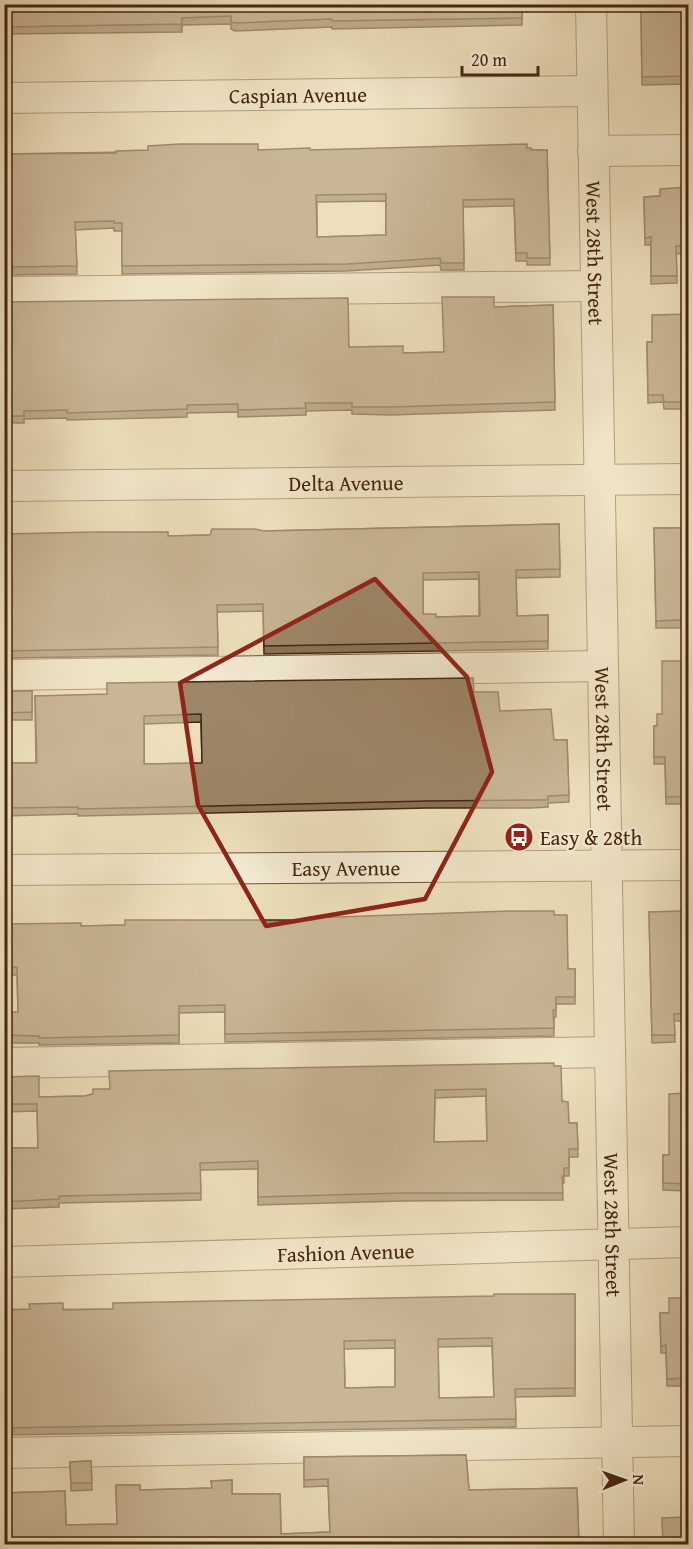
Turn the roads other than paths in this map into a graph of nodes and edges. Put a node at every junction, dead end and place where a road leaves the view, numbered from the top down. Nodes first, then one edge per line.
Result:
1 (591, 4) edge
2 (592, 92) junction
3 (4, 98) edge
4 (688, 150) edge
5 (593, 151) junction
6 (596, 286) junction
7 (4, 292) edge
8 (688, 479) edge
9 (600, 481) junction
10 (4, 486) edge
11 (603, 666) junction
12 (4, 675) edge
13 (688, 865) edge
14 (606, 866) junction
15 (4, 870) edge
16 (610, 1052) junction
17 (4, 1063) edge
18 (688, 1242) edge
19 (613, 1243) junction
20 (4, 1262) edge
21 (688, 1441) edge
22 (617, 1442) junction
23 (4, 1453) edge
24 (619, 1545) edge

1 - 2 street, West 28th Street
2 - 3 street, Caspian Avenue
2 - 5 street, West 28th Street
4 - 5 street
5 - 6 street, West 28th Street
6 - 7 street
6 - 9 street, West 28th Street
8 - 9 street, Delta Avenue
9 - 10 street, Delta Avenue
9 - 11 street, West 28th Street
11 - 12 street
11 - 14 street, West 28th Street
13 - 14 street, Easy Avenue
14 - 15 street, Easy Avenue
14 - 16 street, West 28th Street
16 - 17 street
16 - 19 street, West 28th Street
18 - 19 street, Fashion Avenue
19 - 20 street, Fashion Avenue
19 - 22 street, West 28th Street
21 - 22 street
22 - 23 street
22 - 24 street, West 28th Street

